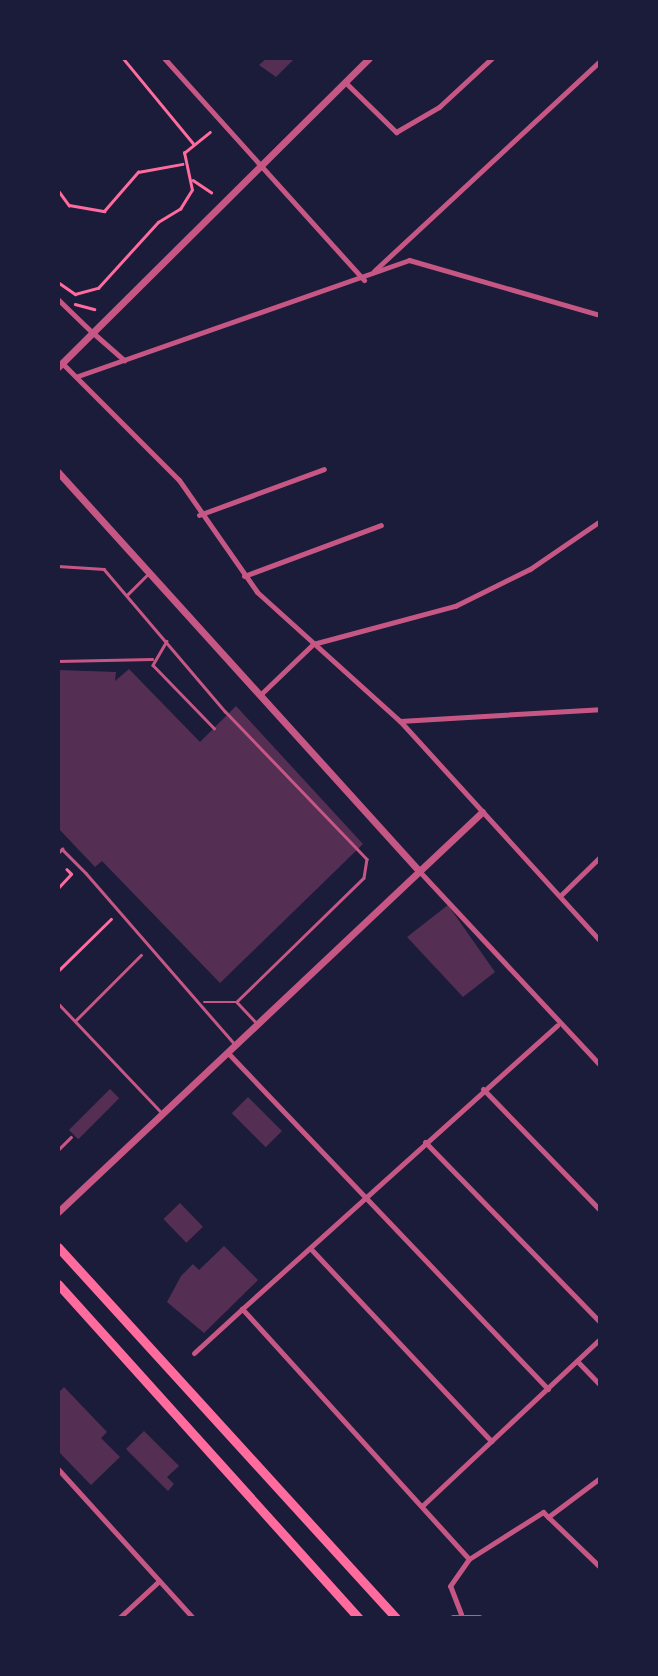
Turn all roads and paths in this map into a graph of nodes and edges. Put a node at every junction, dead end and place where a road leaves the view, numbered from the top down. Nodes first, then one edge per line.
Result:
1 (123, 58) edge
2 (164, 58) edge
3 (369, 58) edge
4 (492, 58) edge
5 (590, 58) edge
6 (598, 62) edge
7 (347, 84) junction
8 (210, 132) dead end
9 (193, 143) junction
10 (181, 164) junction
11 (262, 168) junction
12 (193, 180) junction
13 (58, 190) edge
14 (211, 192) dead end
15 (364, 280) junction
16 (58, 282) edge
17 (82, 294) junction
18 (58, 299) edge
19 (83, 302) junction
20 (72, 306) dead end
21 (94, 309) dead end
22 (600, 315) edge
23 (93, 332) junction
24 (124, 360) junction
25 (60, 365) edge
26 (78, 376) junction
27 (324, 468) dead end
28 (58, 471) edge
29 (199, 514) junction
30 (600, 521) edge
31 (381, 525) dead end
32 (58, 566) edge
33 (149, 573) junction
34 (244, 576) junction
35 (127, 595) junction
36 (167, 641) junction
37 (313, 644) junction
38 (152, 659) junction
39 (58, 661) edge
40 (260, 695) junction
41 (600, 709) edge
42 (400, 721) junction
43 (214, 728) dead end
44 (482, 812) junction
45 (58, 845) edge
46 (62, 849) junction
47 (58, 853) edge
48 (600, 856) edge
49 (67, 870) dead end
50 (421, 873) junction
51 (58, 888) edge
52 (561, 895) junction
53 (111, 919) dead end
54 (600, 941) edge
55 (141, 955) dead end
56 (58, 971) edge
57 (204, 1002) junction
58 (237, 1002) junction
59 (58, 1003) edge
60 (75, 1021) junction
61 (258, 1025) junction
62 (557, 1025) junction
63 (236, 1045) junction
64 (228, 1053) junction
65 (600, 1065) edge
66 (483, 1089) junction
67 (163, 1114) junction
68 (71, 1137) dead end
69 (425, 1142) junction
70 (58, 1150) edge
71 (364, 1198) junction
72 (600, 1210) edge
73 (58, 1213) edge
74 (58, 1247) edge
75 (310, 1248) junction
76 (58, 1284) edge
77 (242, 1309) junction
78 (600, 1322) edge
79 (600, 1339) edge
80 (194, 1353) dead end
81 (578, 1362) junction
82 (600, 1385) edge
83 (548, 1389) junction
84 (491, 1441) junction
85 (58, 1469) edge
86 (600, 1478) edge
87 (422, 1506) junction
88 (548, 1517) junction
89 (469, 1559) junction
90 (600, 1567) edge
91 (159, 1581) junction
92 (461, 1614) junction
93 (119, 1618) edge
94 (193, 1618) edge
95 (359, 1618) edge
96 (396, 1618) edge
97 (453, 1618) edge
98 (479, 1618) edge

1 - 9 path
2 - 11 street
3 - 7 street
4 - 7 street
5 - 6 street
6 - 15 street
7 - 11 street
8 - 9 path
9 - 10 path
10 - 12 path
10 - 13 path
11 - 15 street
11 - 23 street
12 - 14 path
12 - 17 path
15 - 22 street
15 - 24 street
16 - 17 path
17 - 19 path
18 - 23 street
19 - 20 path
19 - 21 path
23 - 24 street
23 - 25 street
24 - 26 street
25 - 26 street
26 - 29 street
27 - 29 street
28 - 33 street
29 - 34 street
30 - 37 street
31 - 34 street
32 - 35 lane
33 - 35 lane
33 - 40 street
34 - 37 street
35 - 36 lane
36 - 38 lane
36 - 58 lane
37 - 40 street
37 - 42 street
38 - 39 lane
38 - 43 lane
40 - 50 street
41 - 42 street
42 - 44 street
44 - 50 street
44 - 52 street
45 - 46 lane
46 - 47 lane
46 - 57 lane
48 - 52 street
49 - 51 path
50 - 61 street
50 - 62 street
52 - 54 street
53 - 56 path
55 - 60 lane
57 - 58 lane
57 - 63 lane
58 - 61 lane
59 - 60 lane
60 - 67 lane
61 - 63 street
62 - 65 street
62 - 66 street
63 - 64 street
64 - 67 street
64 - 71 street
66 - 69 street
66 - 72 street
67 - 73 street
68 - 70 lane
69 - 71 street
69 - 78 street
71 - 75 street
71 - 83 street
74 - 96 highway
75 - 77 street
75 - 84 street
76 - 95 highway
77 - 80 street
77 - 87 street
79 - 81 street
81 - 82 street
81 - 83 street
83 - 84 street
84 - 87 street
85 - 91 street
86 - 88 street
87 - 89 street
88 - 89 street
88 - 90 street
89 - 92 street
91 - 93 street
91 - 94 street
92 - 97 street
92 - 98 street

